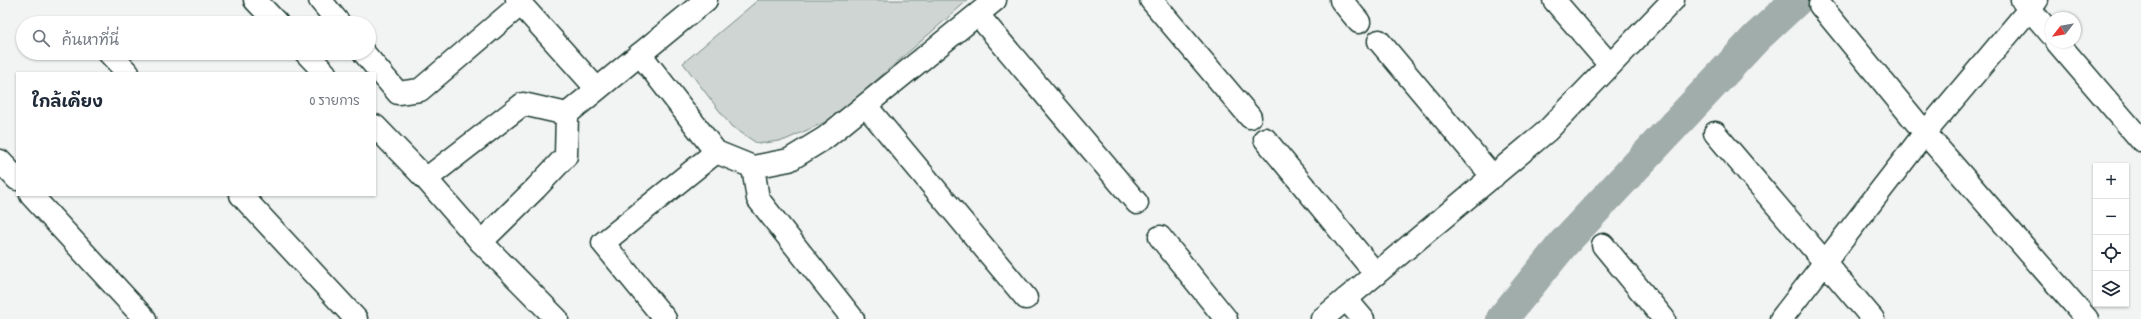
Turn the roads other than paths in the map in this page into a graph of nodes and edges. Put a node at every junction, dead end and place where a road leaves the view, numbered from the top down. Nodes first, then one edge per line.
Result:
1 (255, 0) edge
2 (320, 0) edge
3 (706, 0) edge
4 (995, 0) edge
5 (1152, 0) edge
6 (1341, 0) edge
7 (1554, 0) edge
8 (1673, 0) edge
9 (519, 2) edge
10 (2029, 3) edge
11 (1820, 5) dead end
12 (978, 15) junction
13 (270, 16) edge
14 (333, 16) edge
15 (1359, 22) dead end
16 (2045, 26) edge
17 (1379, 41) dead end
18 (2063, 48) edge
19 (640, 54) junction
20 (116, 60) edge
21 (313, 60) edge
22 (370, 60) edge
23 (1610, 65) junction
24 (127, 72) edge
25 (324, 72) edge
26 (597, 89) junction
27 (866, 106) junction
28 (567, 114) junction
29 (1250, 117) dead end
30 (376, 127) edge
31 (1715, 133) dead end
32 (1925, 133) junction
33 (1265, 139) dead end
34 (2141, 140) edge
35 (716, 152) junction
36 (0, 161) edge
37 (753, 167) junction
38 (1493, 177) junction
39 (16, 178) edge
40 (426, 179) junction
41 (32, 196) edge
42 (242, 196) edge
43 (1137, 203) dead end
44 (1160, 237) dead end
45 (481, 242) junction
46 (1603, 245) dead end
47 (1824, 262) junction
48 (1376, 274) junction
49 (1026, 298) dead end
50 (1346, 299) junction
51 (145, 319) edge
52 (356, 319) edge
53 (557, 319) edge
54 (665, 319) edge
55 (853, 319) edge
56 (1226, 319) edge
57 (1322, 319) edge
58 (1363, 319) edge
59 (1664, 319) edge
60 (1781, 319) edge
61 (1873, 319) edge
62 (2087, 319) edge

1 - 13 street
2 - 14 street
3 - 19 street
4 - 12 street
5 - 29 street
6 - 15 street
7 - 23 street
8 - 23 street
9 - 22 street
9 - 26 street
10 - 16 street
10 - 32 street
11 - 32 street
12 - 27 street
12 - 43 street
17 - 38 street
18 - 34 street
19 - 26 street
19 - 35 street
20 - 24 street
21 - 25 street
23 - 38 street
26 - 28 street
27 - 37 street
27 - 49 street
28 - 40 street
28 - 45 street
30 - 40 street
31 - 47 street
32 - 47 street
32 - 62 street
33 - 48 street
35 - 37 street
35 - 54 street
36 - 39 street
37 - 55 street
38 - 48 street
40 - 45 street
41 - 51 street
42 - 52 street
44 - 56 street
45 - 53 street
46 - 59 street
47 - 60 street
47 - 61 street
48 - 50 street
50 - 57 street
50 - 58 street

